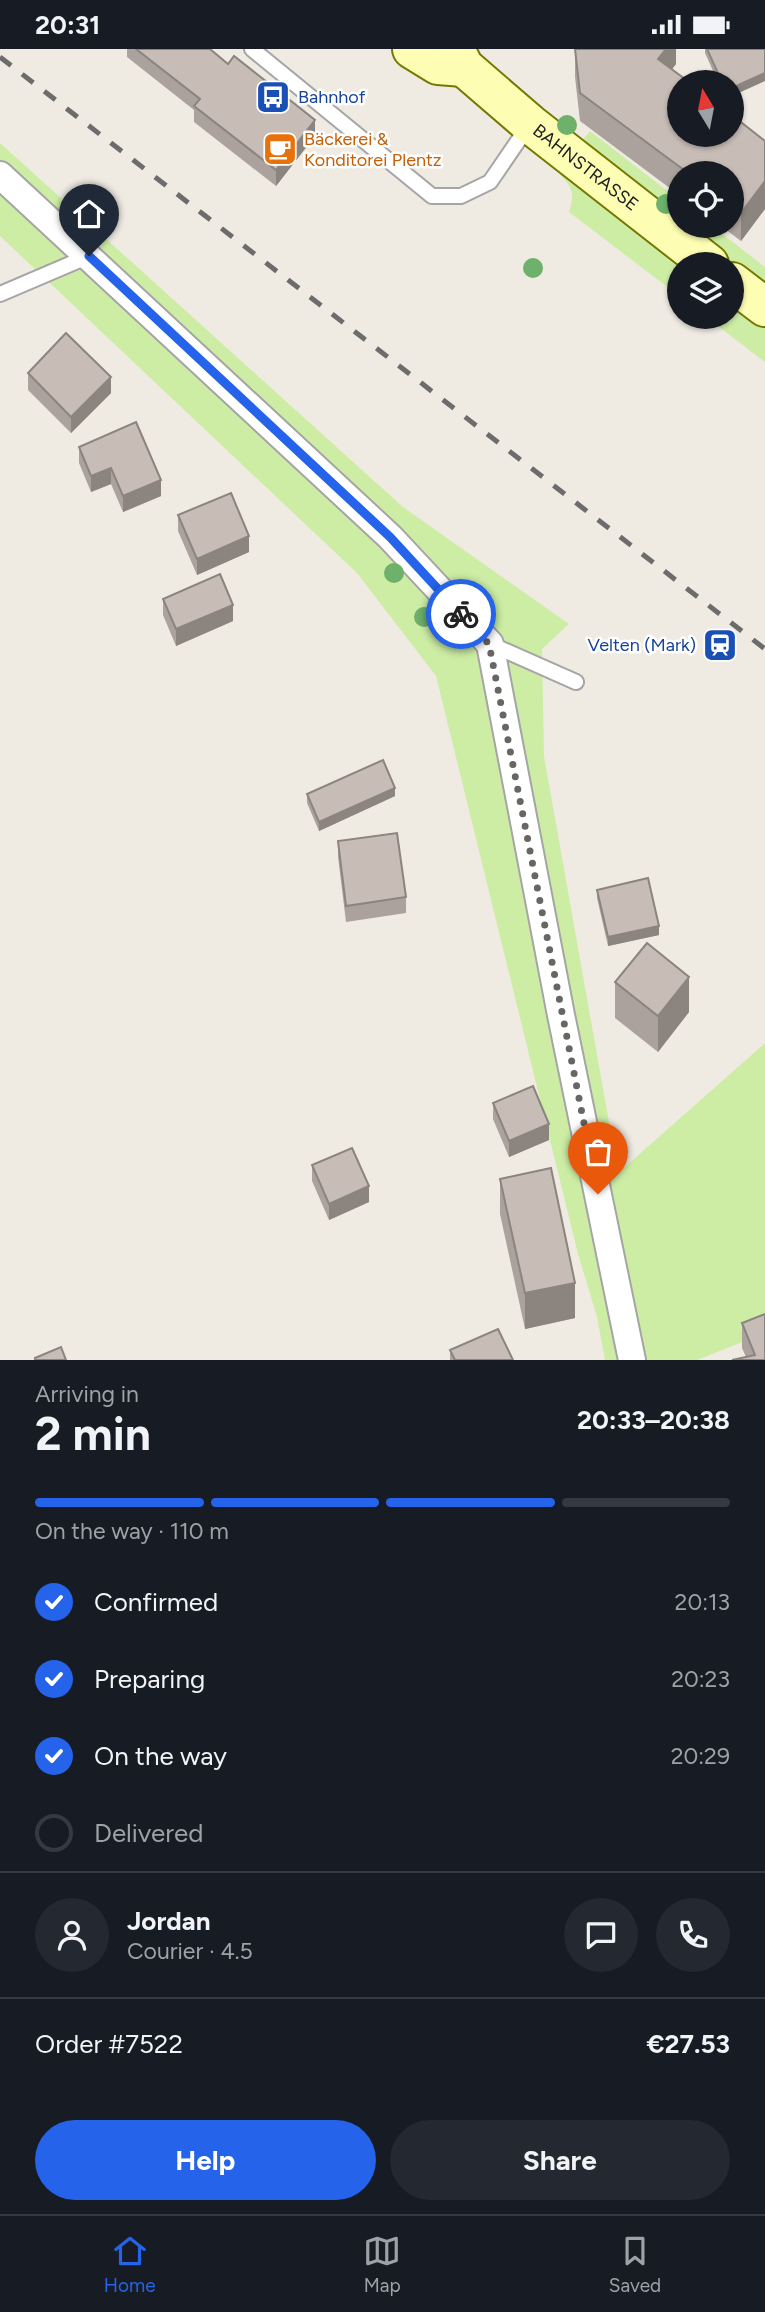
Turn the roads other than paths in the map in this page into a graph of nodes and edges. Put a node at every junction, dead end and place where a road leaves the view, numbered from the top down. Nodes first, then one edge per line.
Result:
1 (252, 49) edge
2 (412, 49) edge
3 (460, 58) edge
4 (530, 124) junction
5 (0, 175) edge
6 (694, 252) edge
7 (89, 256) junction
8 (744, 291) edge
9 (0, 294) edge
10 (765, 307) edge
11 (489, 644) junction
12 (576, 682) dead end
13 (632, 1360) edge

1 - 4 lane
2 - 3 street, BAHNSTRASSE
3 - 4 street, BAHNSTRASSE
4 - 6 street, BAHNSTRASSE
5 - 7 street
7 - 9 lane
7 - 11 street
8 - 10 street
11 - 12 lane
11 - 13 street

